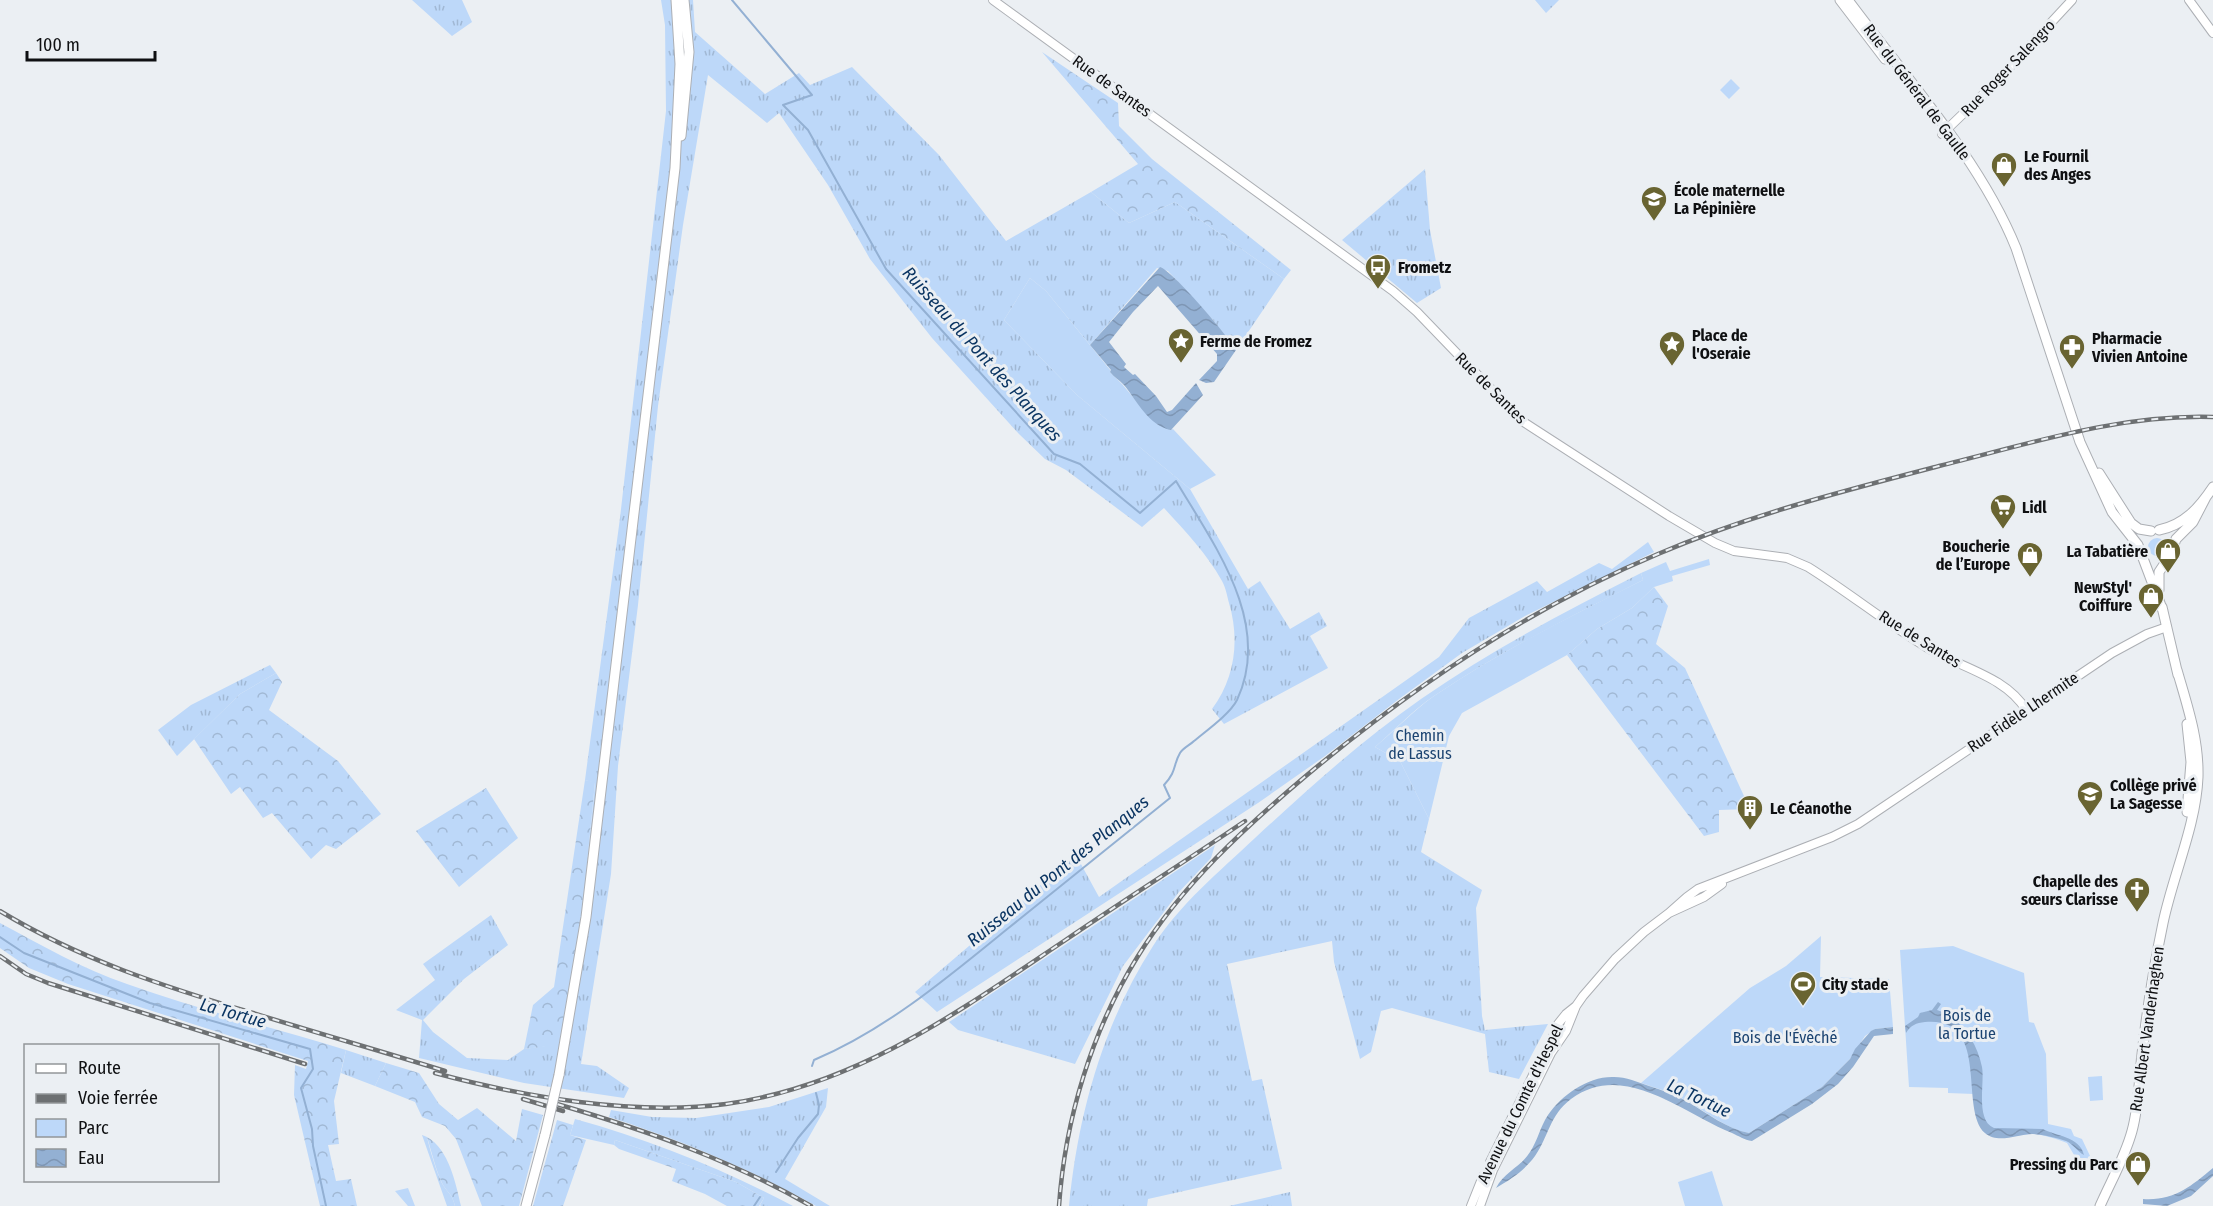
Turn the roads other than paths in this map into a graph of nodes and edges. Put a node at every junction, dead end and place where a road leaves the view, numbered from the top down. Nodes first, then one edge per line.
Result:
1 (676, 0) edge
2 (684, 0) edge
3 (993, 0) edge
4 (1840, 0) edge
5 (1848, 0) edge
6 (2072, 0) edge
7 (2189, 0) edge
8 (2213, 33) edge
9 (1945, 132) junction
10 (675, 168) junction
11 (2087, 456) junction
12 (2213, 487) edge
13 (2206, 497) junction
14 (2155, 530) junction
15 (2173, 547) junction
16 (2142, 553) junction
17 (2167, 559) junction
18 (2163, 611) junction
19 (2167, 627) junction
20 (2026, 710) junction
21 (1885, 807) joint
22 (1576, 1006) junction
23 (526, 1206) edge
24 (1471, 1206) edge
25 (1480, 1206) edge
26 (2100, 1206) edge

1 - 10 main road
2 - 10 main road
3 - 20 street, Rue de Santes
4 - 9 main road, Rue du Général de Gaulle
5 - 9 main road, Rue du Général de Gaulle
6 - 9 street, Rue Roger Salengro
7 - 8 street
9 - 11 main road, Rue du Général de Gaulle
10 - 23 main road, bridge
11 - 14 main road
11 - 16 main road, Rue Albert Vanderhaghen
12 - 13 main road
13 - 14 main road
13 - 15 main road
14 - 15 main road
14 - 16 main road
15 - 17 main road
16 - 17 main road
16 - 18 main road, Rue Albert Vanderhaghen
17 - 18 main road, Rue Albert Vanderhaghen
18 - 19 main road, Rue Albert Vanderhaghen
19 - 20 street, Rue Fidèle Lhermite
19 - 26 main road, Rue Albert Vanderhaghen
20 - 21 street, Rue Fidèle Lhermite
21 - 22 street, Avenue du Comte d'Hespel
22 - 24 street, Avenue du Comte d'Hespel
22 - 25 street, Avenue du Comte d'Hespel

